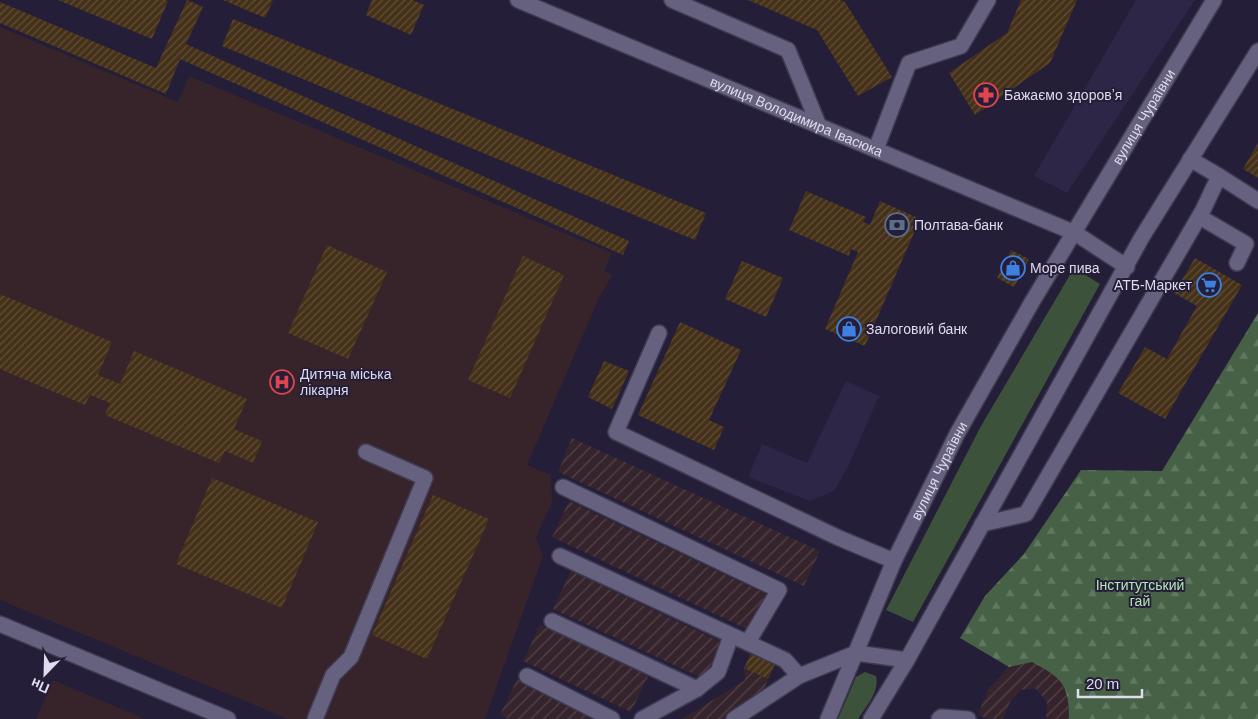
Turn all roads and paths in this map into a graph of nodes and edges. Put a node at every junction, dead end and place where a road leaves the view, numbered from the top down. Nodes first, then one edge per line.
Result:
1 (518, 0) edge
2 (672, 0) edge
3 (988, 0) edge
4 (1214, 0) edge
5 (1258, 51) edge
6 (819, 126) junction
7 (876, 150) junction
8 (1190, 159) junction
9 (1219, 176) junction
10 (1258, 201) edge
11 (1200, 217) junction
12 (1075, 233) junction
13 (1237, 264) dead end
14 (1127, 267) junction
15 (660, 333) dead end
16 (366, 452) dead end
17 (563, 487) dead end
18 (982, 524) junction
19 (560, 556) dead end
20 (894, 561) junction
21 (552, 621) dead end
22 (0, 624) edge
23 (731, 636) junction
24 (748, 642) junction
25 (856, 653) junction
26 (907, 660) junction
27 (527, 676) dead end
28 (799, 676) junction
29 (697, 689) junction
30 (228, 719) edge
31 (315, 719) edge
32 (612, 719) edge
33 (642, 719) edge
34 (734, 719) edge
35 (828, 719) edge
36 (871, 719) edge
37 (939, 719) edge
38 (968, 719) edge

1 - 6 street, вулиця Володимира Івасюка
2 - 6 street
3 - 7 street
4 - 12 street, вулиця Чураївни
5 - 8 street
6 - 7 street, вулиця Володимира Івасюка
7 - 12 street, вулиця Володимира Івасюка
8 - 9 street
8 - 14 street
9 - 10 street
9 - 11 street
11 - 13 street
11 - 18 street
12 - 14 street
12 - 20 street, вулиця Чураївни
14 - 18 street
15 - 20 street
16 - 31 street
17 - 24 street
18 - 26 street
19 - 23 street
20 - 25 street, вулиця Чураївни
21 - 29 street
22 - 30 street
23 - 24 street
23 - 29 street
24 - 28 street
25 - 26 street
25 - 28 street
25 - 35 street, вулиця Чураївни
26 - 36 street
27 - 32 street
28 - 34 street
29 - 33 street
37 - 38 street

